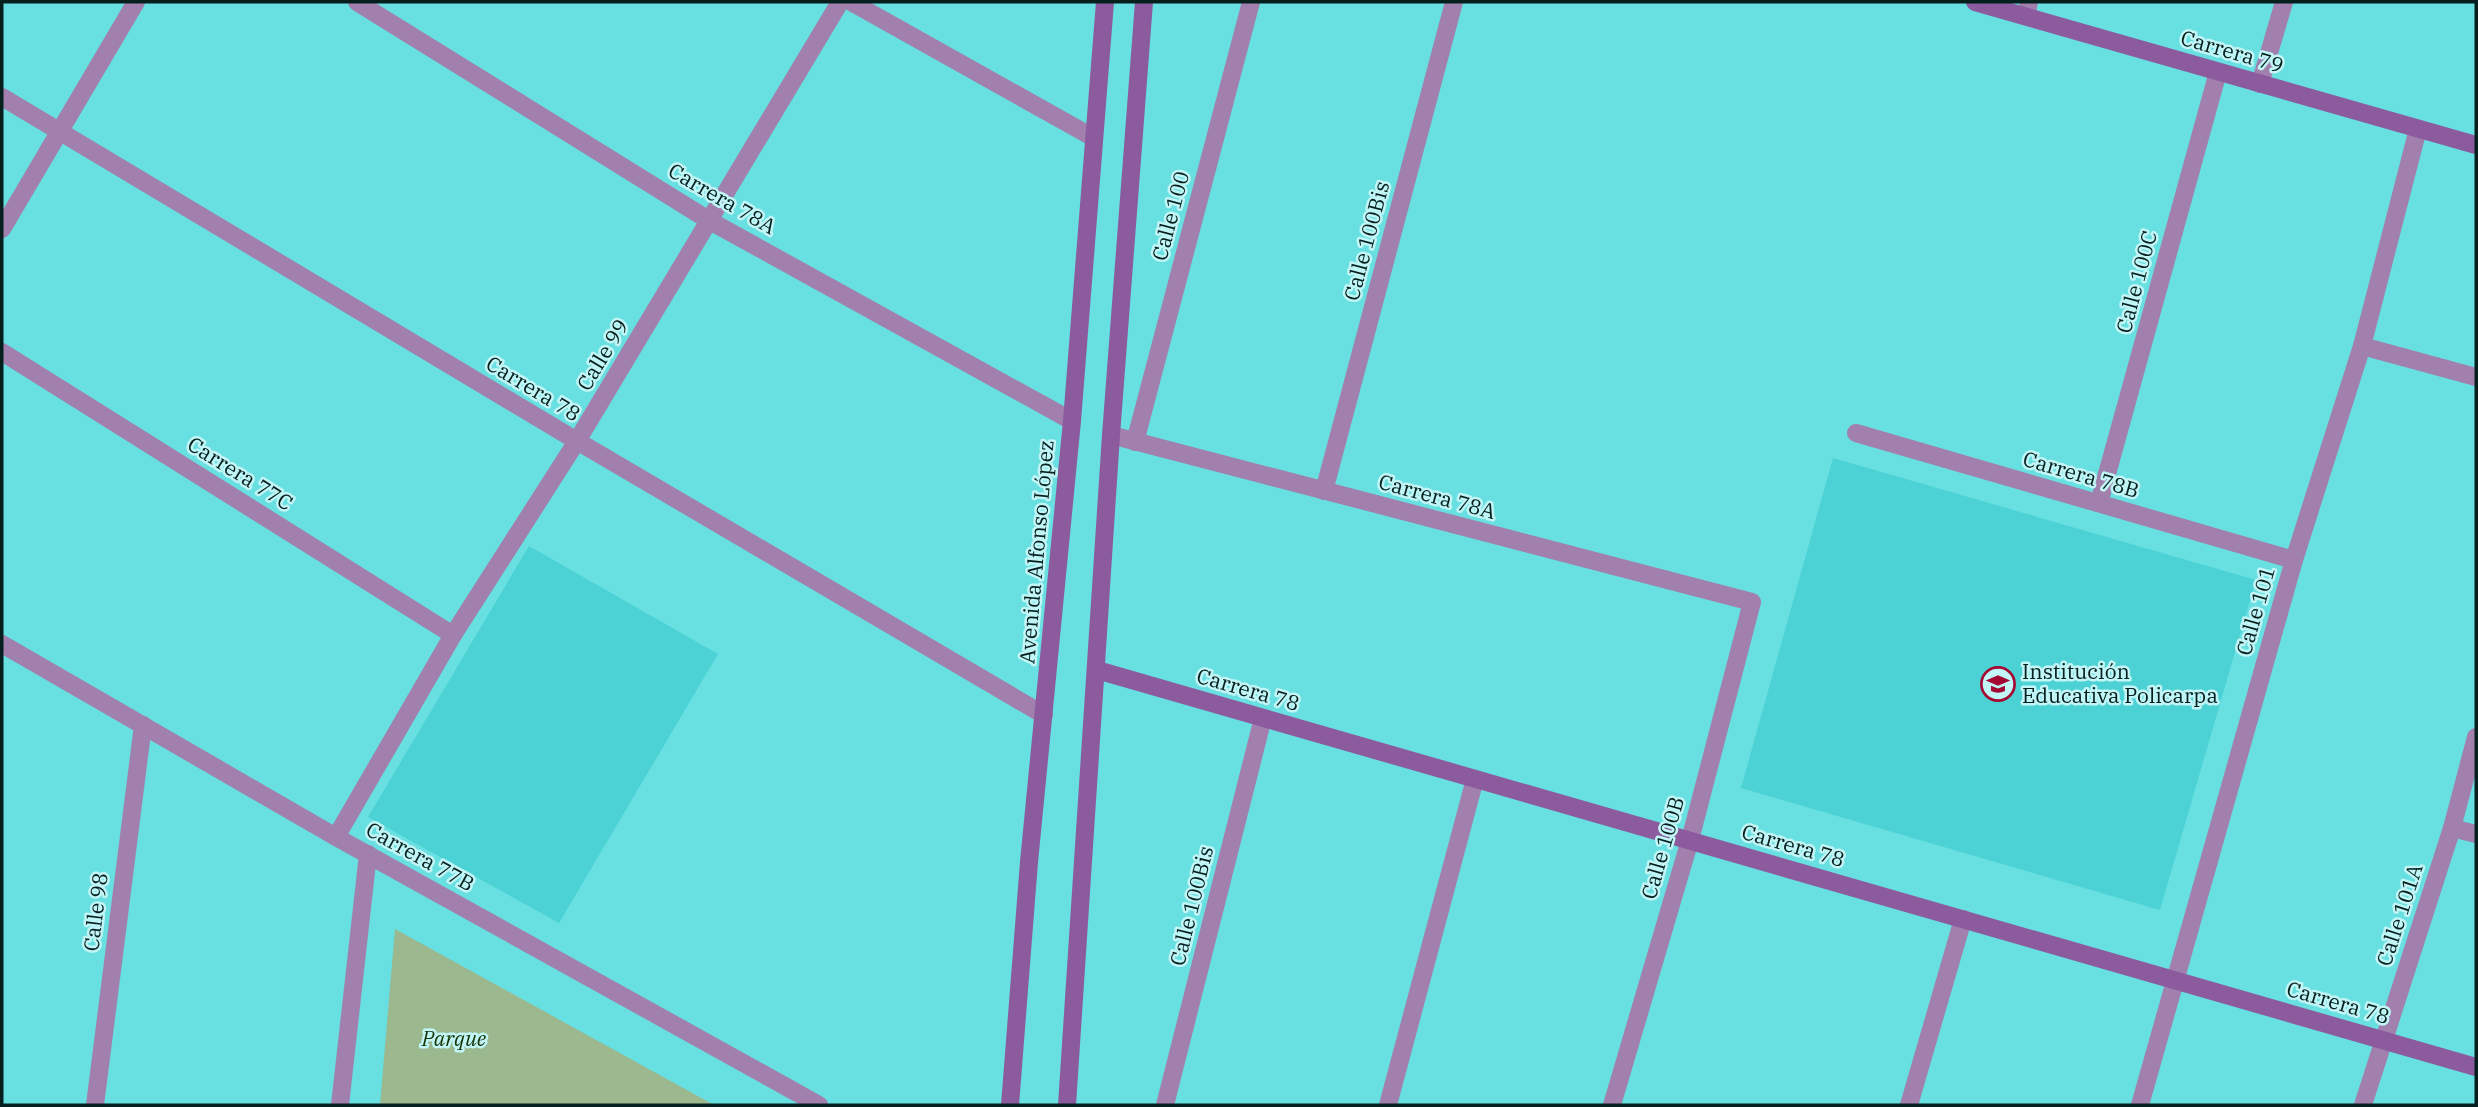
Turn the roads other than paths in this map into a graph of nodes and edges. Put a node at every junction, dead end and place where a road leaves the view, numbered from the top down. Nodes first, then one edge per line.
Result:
1 (136, 2) edge
2 (357, 2) edge
3 (840, 2) edge
4 (851, 2) edge
5 (1105, 2) edge
6 (1144, 2) edge
7 (1251, 2) edge
8 (1454, 2) edge
9 (1975, 2) edge
10 (2284, 2) edge
11 (2028, 9) edge
12 (2218, 72) junction
13 (2260, 84) junction
14 (2, 97) edge
15 (2418, 129) junction
16 (60, 131) junction
17 (1094, 138) junction
18 (2476, 145) edge
19 (710, 221) junction
20 (2, 229) edge
21 (2362, 346) junction
22 (2, 352) edge
23 (2476, 377) edge
24 (1072, 421) junction
25 (1856, 433) dead end
26 (1111, 435) junction
27 (577, 442) junction
28 (1135, 442) junction
29 (1324, 491) junction
30 (2099, 503) junction
31 (2294, 560) junction
32 (1752, 602) joint
33 (453, 635) junction
34 (2, 644) edge
35 (1097, 670) junction
36 (1044, 715) junction
37 (1263, 718) junction
38 (144, 725) junction
39 (2476, 737) edge
40 (1475, 779) junction
41 (2452, 828) junction
42 (2476, 834) edge
43 (336, 837) junction
44 (1690, 840) junction
45 (368, 853) junction
46 (1963, 919) junction
47 (2176, 981) junction
48 (2383, 1040) junction
49 (2476, 1067) edge
50 (94, 1105) edge
51 (340, 1105) edge
52 (818, 1105) edge
53 (1010, 1105) edge
54 (1068, 1105) edge
55 (1165, 1105) edge
56 (1388, 1105) edge
57 (1612, 1105) edge
58 (1909, 1105) edge
59 (2140, 1105) edge
60 (2363, 1105) edge

1 - 16 street
2 - 19 street, Carrera 78A
3 - 19 street, Calle 99
4 - 17 street
5 - 17 street, Avenida Alfonso López
6 - 26 street
7 - 28 street, Calle 100
8 - 29 street, Calle 100Bis
9 - 11 street, Carrera 79
10 - 13 street
11 - 12 street, Carrera 79
12 - 13 street, Carrera 79
12 - 30 street, Calle 100C
13 - 15 street, Carrera 79
14 - 16 street, Carrera 78
15 - 18 street, Carrera 79
15 - 21 street, Calle 101
16 - 20 street
16 - 27 street, Carrera 78
17 - 24 street, Avenida Alfonso López
19 - 24 street, Carrera 78A
19 - 27 street, Calle 99
21 - 23 street
21 - 31 street, Calle 101
22 - 33 street, Carrera 77C
24 - 36 street, Avenida Alfonso López
25 - 30 street, Carrera 78B
26 - 28 street, Carrera 78A
26 - 35 street
27 - 33 street, Calle 99
27 - 36 street, Carrera 78
28 - 29 street, Carrera 78A
29 - 32 street, Carrera 78A
30 - 31 street, Carrera 78B
31 - 47 street, Calle 101
32 - 44 street, Calle 100B
33 - 43 street, Calle 99
34 - 38 street, Carrera 77B
35 - 37 street, Carrera 78
35 - 54 street
36 - 53 street, Avenida Alfonso López
37 - 40 street, Carrera 78
37 - 55 street, Calle 100Bis
38 - 43 street, Carrera 77B
38 - 50 street, Calle 98
39 - 41 street, Calle 101A
40 - 44 street, Carrera 78
40 - 56 street
41 - 42 street
41 - 48 street, Calle 101A
43 - 45 street, Carrera 77B
44 - 46 street, Carrera 78
44 - 57 street, Calle 100B
45 - 51 street
45 - 52 street, Carrera 77B
46 - 47 street, Carrera 78
46 - 58 street
47 - 48 street, Carrera 78
47 - 59 street, Calle 101
48 - 49 street, Carrera 78
48 - 60 street, Calle 101A

